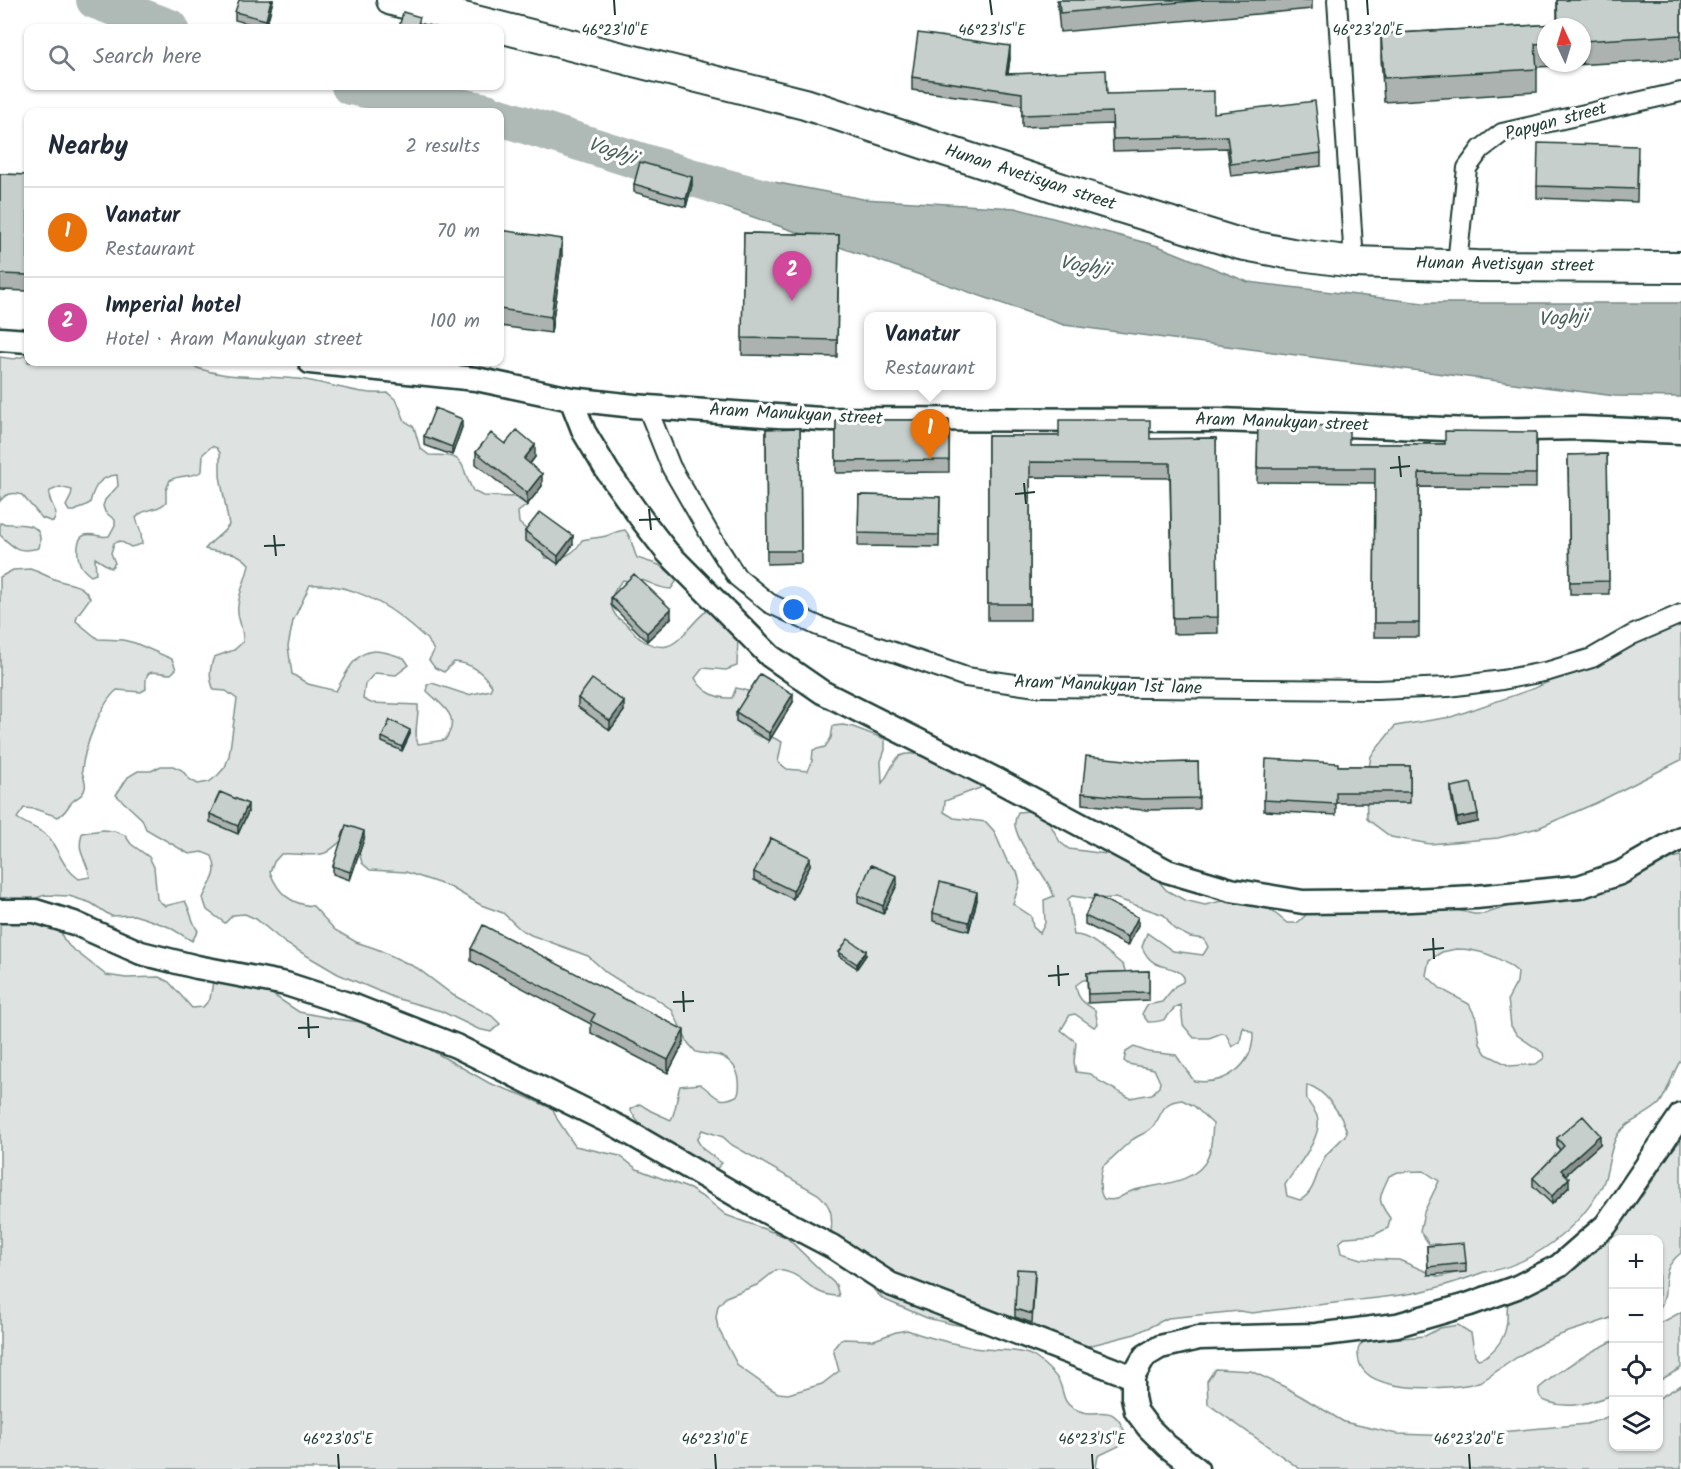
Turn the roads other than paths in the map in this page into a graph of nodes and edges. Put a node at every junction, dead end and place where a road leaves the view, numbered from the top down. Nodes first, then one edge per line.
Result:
1 (393, 0) edge
2 (1337, 0) edge
3 (488, 24) edge
4 (504, 28) edge
5 (1681, 92) edge
6 (1354, 262) junction
7 (1457, 264) junction
8 (1681, 267) edge
9 (0, 339) edge
10 (24, 341) edge
11 (349, 366) edge
12 (571, 399) junction
13 (647, 407) junction
14 (1681, 432) edge
15 (1681, 614) edge
16 (1681, 838) edge
17 (0, 911) edge
18 (1681, 1114) edge
19 (1133, 1377) junction
20 (1197, 1469) edge

1 - 3 highway, Hunan Avetisyan street
2 - 6 street
4 - 6 highway, Hunan Avetisyan street
5 - 7 street, Papyan street
6 - 7 highway, Hunan Avetisyan street
7 - 8 highway, Hunan Avetisyan street
9 - 10 street
11 - 12 street, Aram Manukyan street
12 - 13 street, Aram Manukyan street
12 - 16 street
13 - 14 street, Aram Manukyan street
13 - 15 street, Aram Manukyan 1st lane
17 - 19 street
18 - 19 street
19 - 20 street

